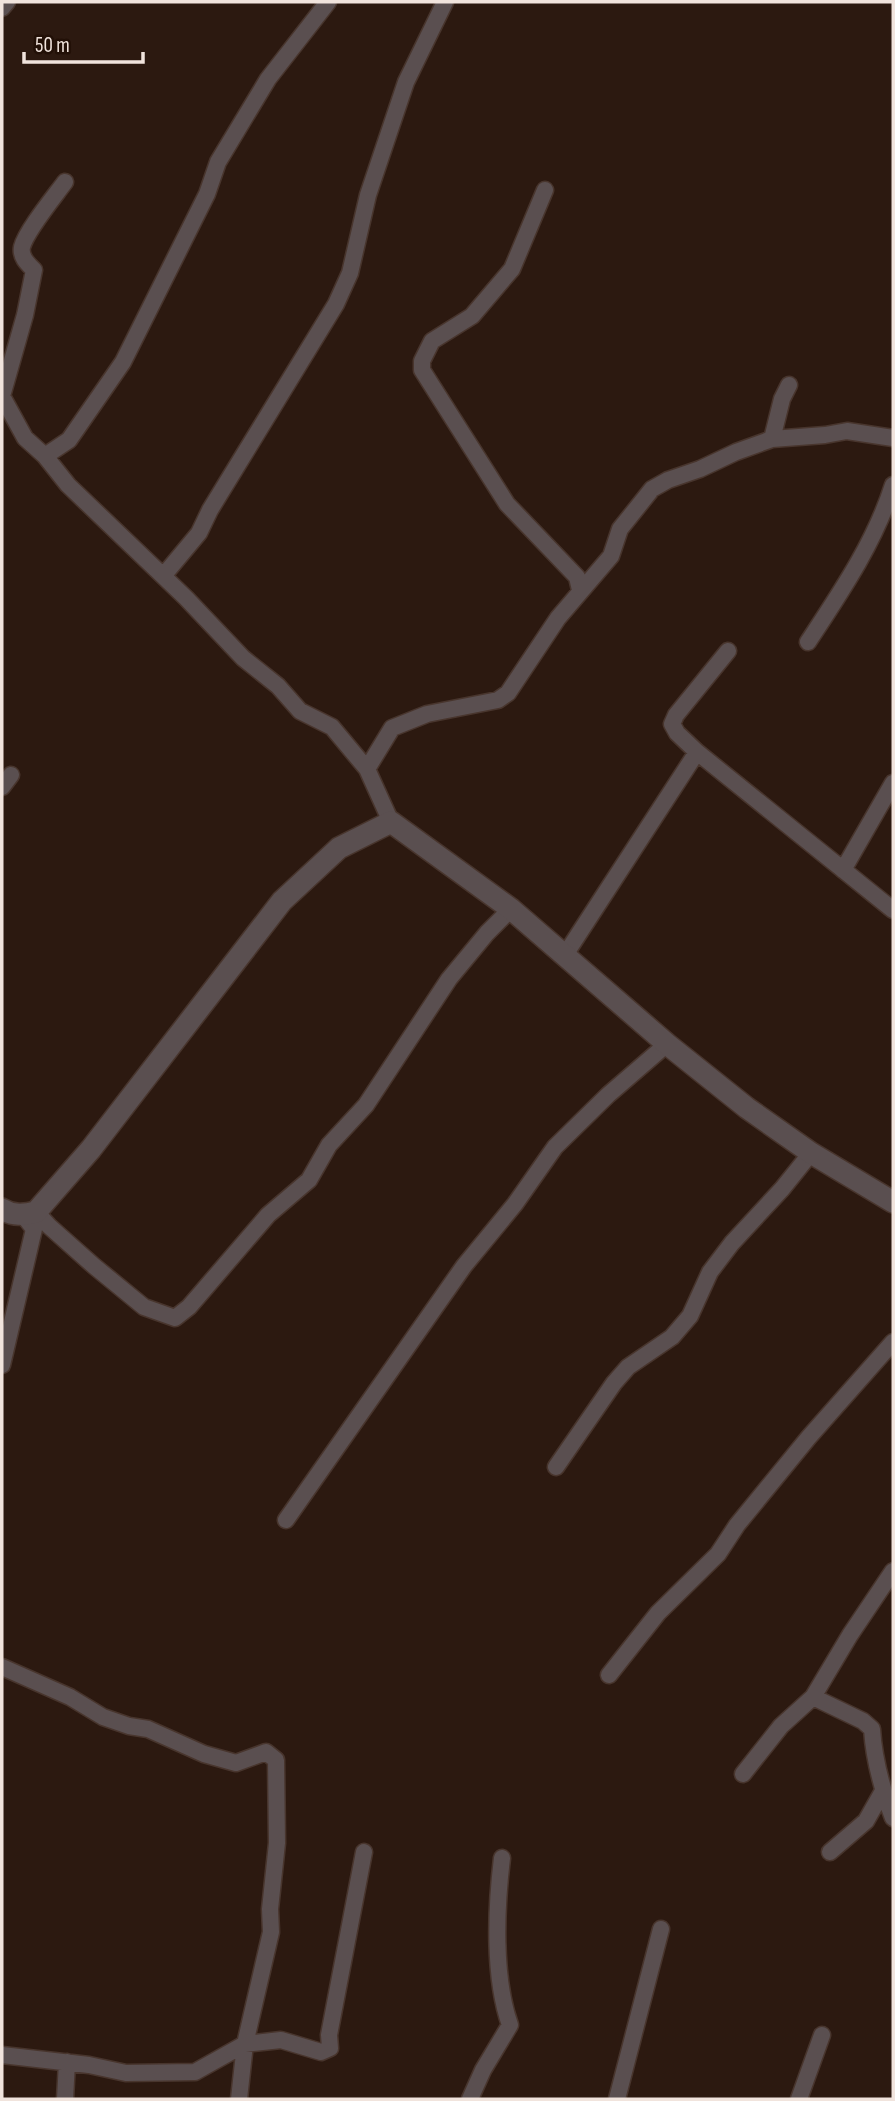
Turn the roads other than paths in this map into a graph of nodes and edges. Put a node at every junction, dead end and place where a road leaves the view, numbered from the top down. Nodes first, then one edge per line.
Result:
1 (7, 2) edge
2 (328, 2) edge
3 (445, 2) edge
4 (2, 8) edge
5 (65, 182) dead end
6 (545, 190) dead end
7 (789, 385) dead end
8 (2, 396) edge
9 (893, 438) edge
10 (772, 439) junction
11 (45, 456) junction
12 (893, 485) edge
13 (164, 575) junction
14 (580, 590) junction
15 (808, 642) dead end
16 (728, 651) dead end
17 (697, 752) junction
18 (367, 769) junction
19 (893, 783) edge
20 (391, 822) junction
21 (843, 870) junction
22 (510, 909) junction
23 (893, 909) edge
24 (565, 955) junction
25 (667, 1044) junction
26 (811, 1153) junction
27 (893, 1202) edge
28 (2, 1209) edge
29 (30, 1214) junction
30 (893, 1342) edge
31 (2, 1365) edge
32 (556, 1466) dead end
33 (286, 1520) dead end
34 (893, 1571) edge
35 (2, 1667) edge
36 (608, 1675) dead end
37 (813, 1697) junction
38 (743, 1774) dead end
39 (883, 1791) junction
40 (893, 1818) edge
41 (364, 1852) dead end
42 (830, 1852) dead end
43 (502, 1857) dead end
44 (661, 1929) dead end
45 (822, 2035) dead end
46 (245, 2044) junction
47 (2, 2055) edge
48 (67, 2062) junction
49 (65, 2099) edge
50 (239, 2099) edge
51 (470, 2099) edge
52 (617, 2099) edge
53 (799, 2099) edge

1 - 4 street
2 - 11 street
3 - 13 street
5 - 8 street
6 - 14 street
7 - 10 street
8 - 11 street
9 - 10 street
10 - 14 street
11 - 13 street
12 - 15 street
13 - 18 street
14 - 18 street
16 - 17 street
17 - 21 street
17 - 24 street
18 - 20 street
19 - 21 street
20 - 22 street
20 - 29 street
21 - 23 street
22 - 24 street
22 - 29 street
24 - 25 street
25 - 26 street
25 - 33 street
26 - 27 street
26 - 32 street
28 - 29 street
29 - 31 street
30 - 36 street
34 - 37 street
35 - 46 street
37 - 38 street
37 - 39 street
39 - 40 street
39 - 42 street
41 - 46 street
43 - 51 street
44 - 52 street
45 - 53 street
46 - 48 street
46 - 50 street
47 - 48 street
48 - 49 street

